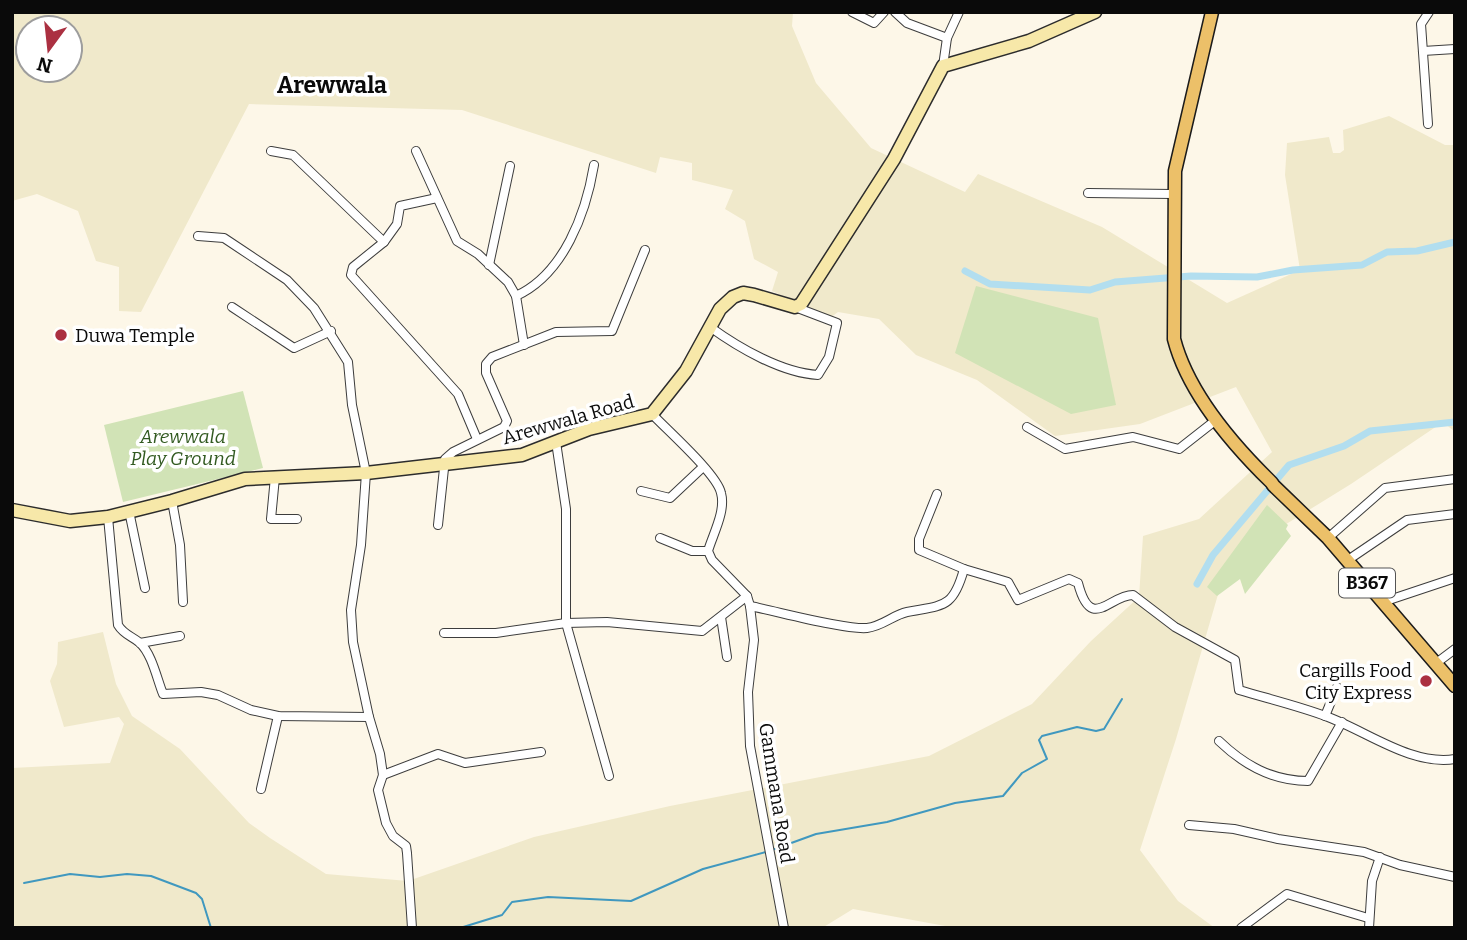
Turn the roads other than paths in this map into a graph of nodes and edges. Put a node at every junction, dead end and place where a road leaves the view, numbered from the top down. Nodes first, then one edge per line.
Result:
1 (852, 12) edge
2 (884, 12) edge
3 (895, 12) edge
4 (959, 12) edge
5 (1095, 12) edge
6 (1212, 12) edge
7 (1429, 12) edge
8 (947, 38) junction
9 (1455, 49) edge
10 (1423, 51) junction
11 (943, 66) junction
12 (1428, 124) dead end
13 (271, 151) dead end
14 (416, 151) dead end
15 (594, 165) dead end
16 (510, 166) dead end
17 (1088, 193) dead end
18 (1173, 194) junction
19 (437, 198) junction
20 (198, 236) dead end
21 (384, 242) junction
22 (645, 250) dead end
23 (489, 265) junction
24 (516, 296) junction
25 (232, 307) dead end
26 (795, 307) junction
27 (710, 327) junction
28 (331, 331) junction
29 (524, 345) junction
30 (652, 414) junction
31 (1216, 420) junction
32 (1027, 427) dead end
33 (477, 439) junction
34 (556, 442) junction
35 (443, 465) junction
36 (703, 467) junction
37 (366, 473) junction
38 (275, 477) junction
39 (1455, 479) edge
40 (641, 491) dead end
41 (937, 494) dead end
42 (172, 501) junction
43 (12, 510) edge
44 (129, 512) junction
45 (1455, 514) edge
46 (108, 517) junction
47 (297, 519) dead end
48 (438, 525) dead end
49 (660, 538) dead end
50 (1328, 538) junction
51 (708, 551) junction
52 (1348, 560) junction
53 (964, 569) junction
54 (1455, 578) edge
55 (145, 588) dead end
56 (747, 596) junction
57 (183, 601) dead end
58 (1383, 602) junction
59 (750, 606) junction
60 (721, 617) junction
61 (566, 623) junction
62 (444, 633) dead end
63 (180, 636) dead end
64 (140, 643) junction
65 (1455, 649) edge
66 (727, 657) dead end
67 (1434, 664) junction
68 (1455, 686) edge
69 (1337, 687) dead end
70 (278, 716) junction
71 (1325, 716) junction
72 (369, 717) junction
73 (1342, 722) junction
74 (1219, 741) dead end
75 (541, 752) dead end
76 (1455, 759) edge
77 (383, 775) junction
78 (609, 776) dead end
79 (261, 789) dead end
80 (1189, 825) dead end
81 (1380, 858) junction
82 (1455, 877) edge
83 (1369, 923) edge
84 (412, 928) edge
85 (784, 928) edge
86 (1241, 928) edge

1 - 2 street
3 - 8 street
4 - 8 street
5 - 11 street
6 - 18 main road, B367
7 - 10 street
8 - 11 street
9 - 10 street
10 - 12 street
11 - 26 street
13 - 21 street
14 - 19 street
15 - 24 street
16 - 23 street
17 - 18 street
18 - 31 main road, B367
19 - 21 street
19 - 23 street
20 - 28 street
21 - 33 street
22 - 29 street
23 - 24 street
24 - 29 street
25 - 28 street
26 - 27 street, Arewwala Road
26 - 27 street
27 - 30 street, Arewwala Road
28 - 37 street
29 - 33 street
30 - 34 street, Arewwala Road
30 - 36 street
31 - 32 street
31 - 50 main road, B367
33 - 35 street
34 - 35 street, Arewwala Road
34 - 61 street
35 - 37 street, Arewwala Road
35 - 48 street
36 - 40 street
36 - 51 street
37 - 38 street, Arewwala Road
37 - 72 street
38 - 42 street, Arewwala Road
38 - 47 street
39 - 50 street
41 - 53 street
42 - 44 street, Arewwala Road
42 - 57 street
43 - 46 street, Arewwala Road
44 - 46 street, Arewwala Road
44 - 55 street
45 - 52 street
46 - 64 street
49 - 51 street
50 - 52 main road, B367
51 - 56 street, Gammana Road
52 - 58 main road, B367
53 - 59 street
53 - 71 street
54 - 58 street
56 - 59 street, Gammana Road
56 - 60 street
58 - 67 main road, B367
59 - 85 street, Gammana Road
60 - 61 street
60 - 66 street
61 - 62 street
61 - 78 street
63 - 64 street
64 - 70 street
65 - 67 street
67 - 68 main road, B367
69 - 71 street
70 - 72 street
70 - 79 street
71 - 73 street
72 - 77 street
73 - 74 street
73 - 76 street
75 - 77 street
77 - 84 street
80 - 81 street
81 - 82 street
81 - 83 street
83 - 86 street

